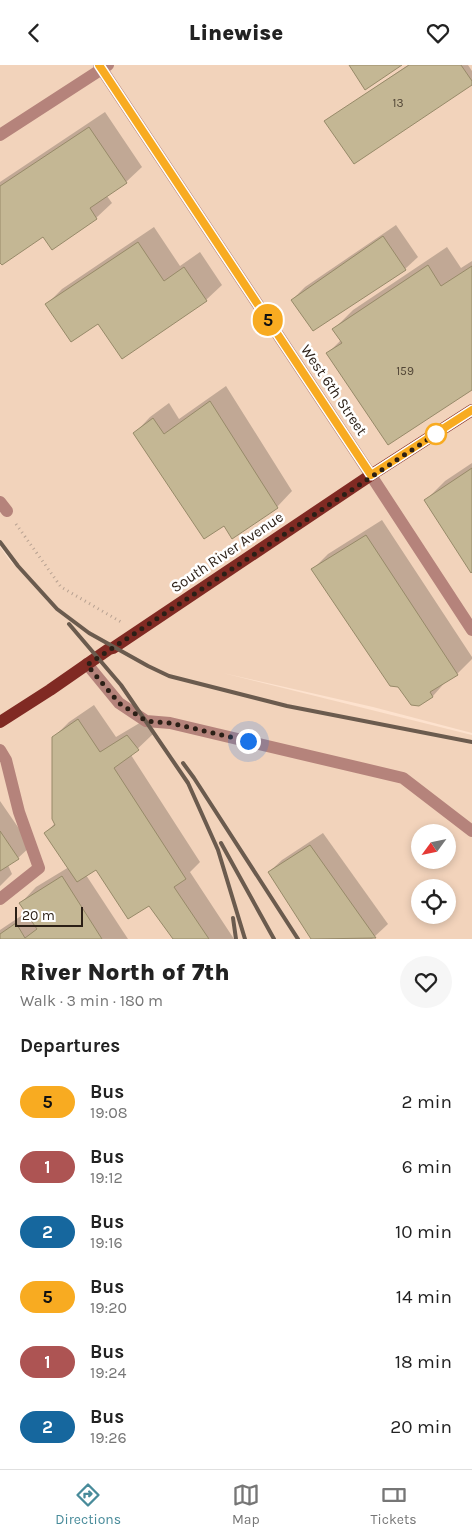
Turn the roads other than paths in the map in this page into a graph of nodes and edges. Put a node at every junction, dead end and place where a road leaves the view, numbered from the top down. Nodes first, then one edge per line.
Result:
1 (103, 66) edge
2 (0, 135) edge
3 (472, 411) edge
4 (371, 475) junction
5 (472, 630) edge
6 (87, 665) junction
7 (0, 722) edge
8 (0, 750) edge
9 (472, 831) edge
10 (0, 899) edge

1 - 2 street
1 - 4 street, West 6th Street
3 - 4 main road, South River Avenue
4 - 5 street, West 6th Street
4 - 6 main road, South River Avenue
6 - 7 main road, South River Avenue
6 - 9 street
8 - 10 street

